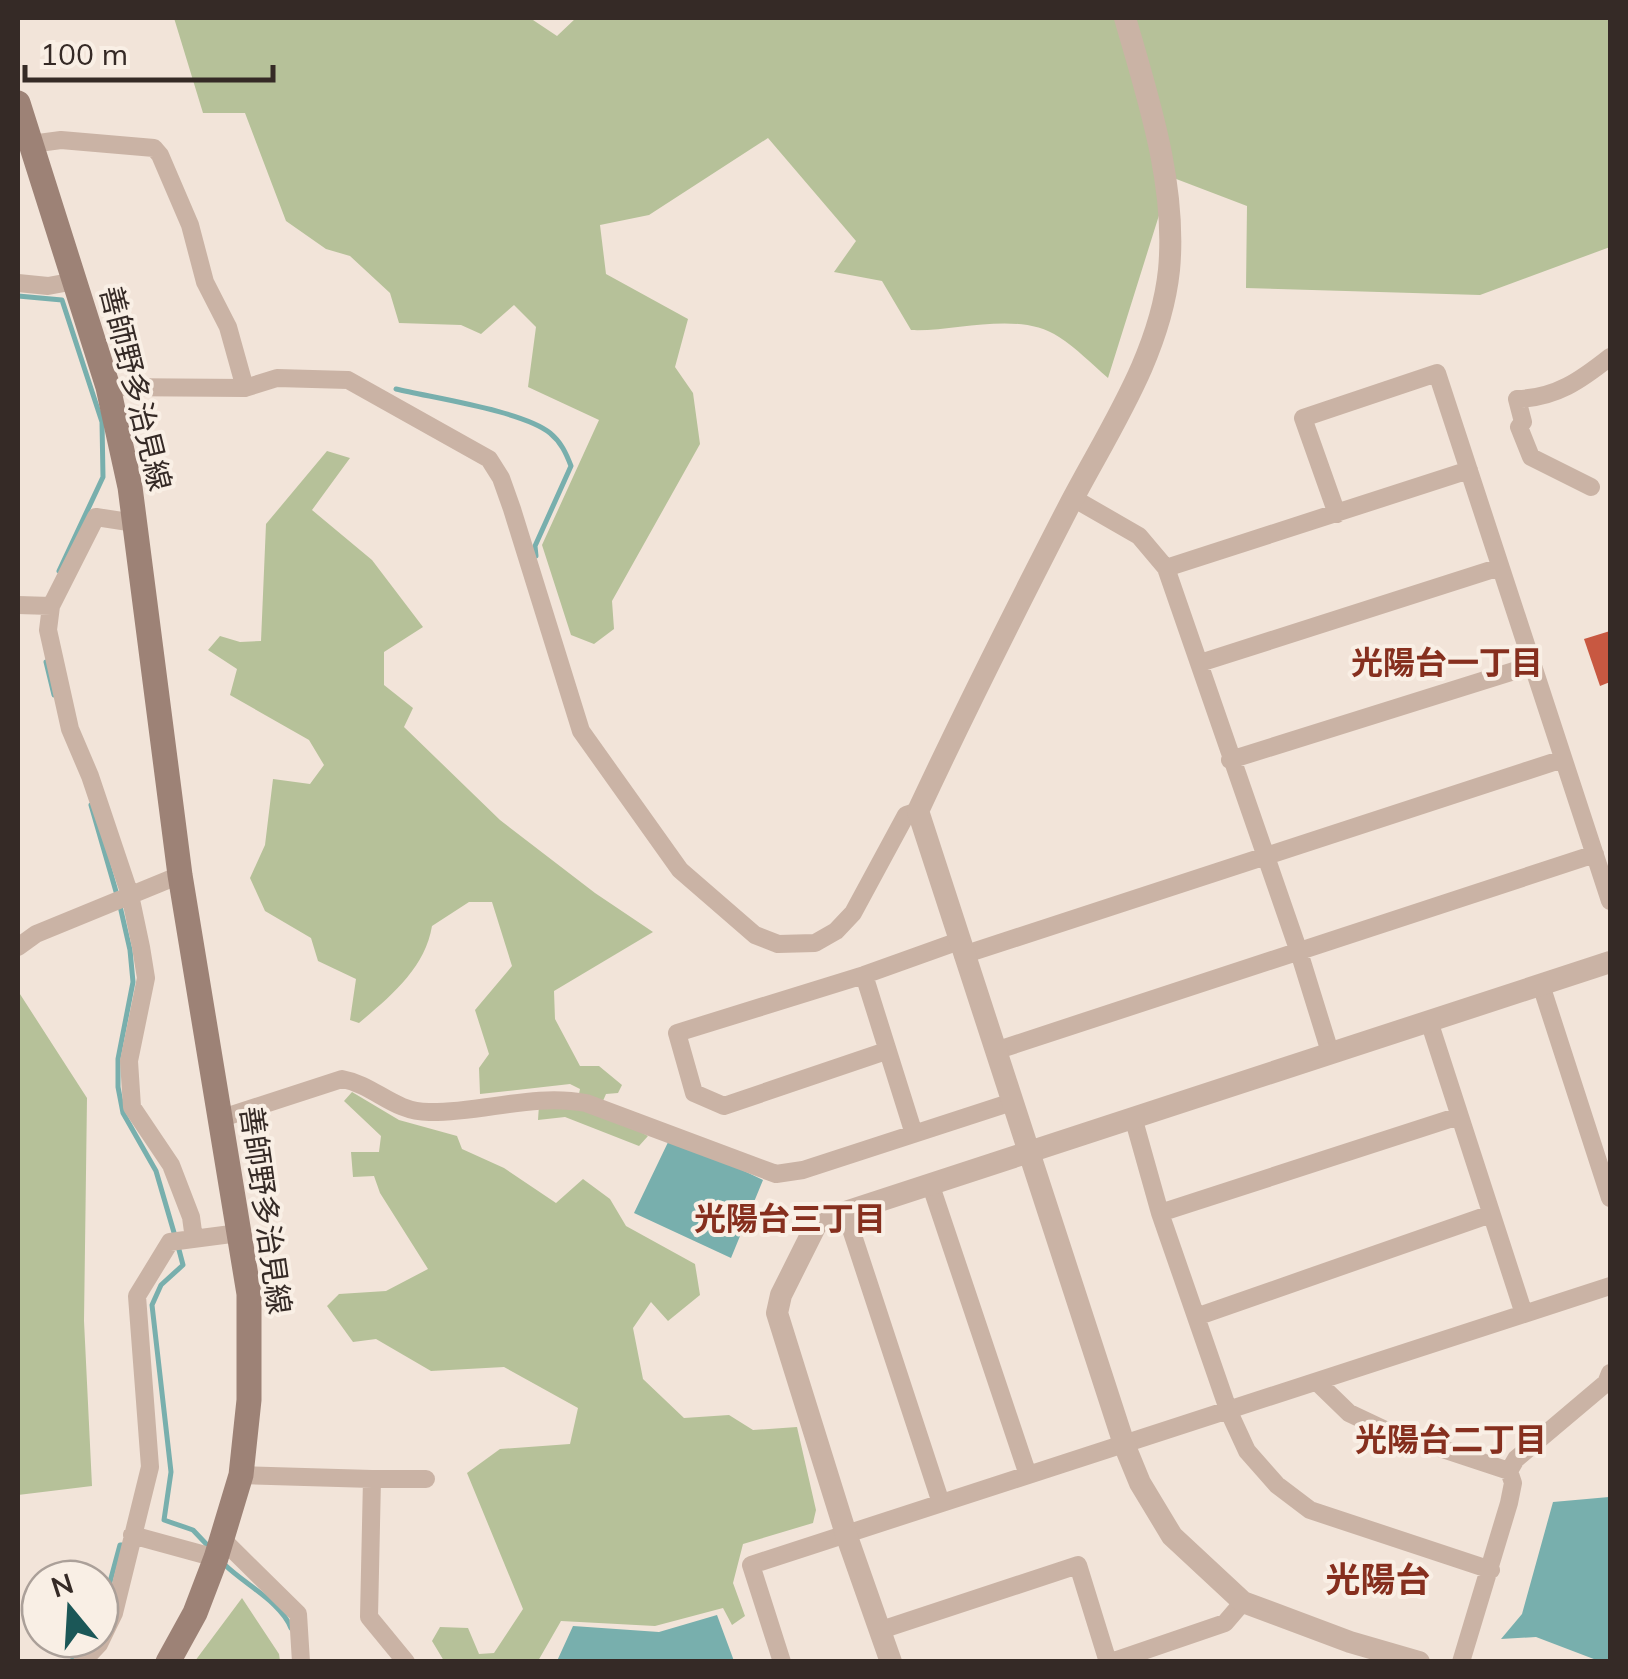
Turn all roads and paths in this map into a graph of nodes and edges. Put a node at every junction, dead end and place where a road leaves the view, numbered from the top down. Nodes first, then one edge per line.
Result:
1 (1125, 18) edge
2 (18, 103) edge
3 (31, 144) junction
4 (75, 281) junction
5 (18, 282) edge
6 (1610, 358) edge
7 (108, 388) junction
8 (245, 388) junction
9 (1468, 470) junction
10 (1591, 487) dead end
11 (1073, 498) junction
12 (1337, 514) junction
13 (135, 523) junction
14 (1166, 568) junction
15 (1500, 568) junction
16 (23, 605) edge
17 (51, 606) junction
18 (1200, 663) junction
19 (1534, 665) junction
20 (1564, 759) junction
21 (1230, 760) junction
22 (918, 811) junction
23 (1595, 854) junction
24 (1264, 858) junction
25 (180, 875) junction
26 (130, 895) junction
27 (1610, 900) edge
28 (18, 947) edge
29 (961, 948) junction
30 (1299, 952) junction
31 (1610, 962) edge
32 (864, 974) junction
33 (1541, 985) junction
34 (1429, 1021) junction
35 (886, 1051) junction
36 (995, 1051) junction
37 (1330, 1052) junction
38 (1012, 1102) junction
39 (1459, 1116) junction
40 (1133, 1117) junction
41 (222, 1118) junction
42 (914, 1134) junction
43 (1028, 1150) junction
44 (930, 1183) junction
45 (1610, 1198) edge
46 (845, 1212) junction
47 (1160, 1212) junction
48 (1491, 1214) junction
49 (238, 1233) junction
50 (184, 1240) junction
51 (1610, 1286) edge
52 (1524, 1314) junction
53 (1196, 1317) junction
54 (1610, 1373) edge
55 (1316, 1382) junction
56 (1229, 1412) junction
57 (1124, 1444) junction
58 (1510, 1470) junction
59 (241, 1474) junction
60 (1028, 1475) junction
61 (372, 1478) junction
62 (426, 1479) dead end
63 (940, 1503) junction
64 (846, 1534) junction
65 (132, 1535) junction
66 (213, 1551) junction
67 (1491, 1570) junction
68 (1244, 1602) junction
69 (880, 1630) junction
70 (82, 1662) edge
71 (168, 1662) edge
72 (301, 1662) edge
73 (406, 1662) edge
74 (782, 1662) edge
75 (891, 1662) edge
76 (1110, 1662) edge
77 (1420, 1662) edge
78 (1461, 1662) edge

1 - 11 street
2 - 3 main road, 善師野多治見線
3 - 4 main road, 善師野多治見線
3 - 8 street
4 - 5 street
4 - 7 main road, 善師野多治見線
6 - 10 street
7 - 8 street
7 - 13 main road, 善師野多治見線
8 - 22 street
9 - 12 street
9 - 12 street
9 - 15 street
11 - 14 street
11 - 22 street
12 - 14 street
13 - 17 street
13 - 25 main road, 善師野多治見線
14 - 18 street
15 - 18 street
15 - 19 street
16 - 17 street
17 - 26 street
18 - 21 street
19 - 20 street
19 - 21 street
20 - 23 street
20 - 24 street
21 - 24 street
22 - 29 street
23 - 27 street
23 - 30 street
24 - 29 street
24 - 30 street
25 - 26 street
25 - 41 main road, 善師野多治見線
26 - 28 street
26 - 50 street
29 - 32 street
29 - 36 street
30 - 36 street
30 - 37 street
31 - 33 street
32 - 35 street
32 - 35 street
33 - 34 street
33 - 45 street
34 - 37 street
34 - 39 street
35 - 42 street
36 - 38 street
37 - 40 street
38 - 42 street
38 - 43 street
39 - 47 street
39 - 48 street
40 - 43 street
40 - 47 street
41 - 42 street
41 - 49 main road, 善師野多治見線
43 - 44 street
43 - 57 street
44 - 46 street
44 - 60 street
46 - 63 street
46 - 64 street
47 - 53 street
48 - 52 street
48 - 53 street
49 - 50 street
49 - 59 main road, 善師野多治見線
50 - 65 street
51 - 52 street
52 - 55 street
53 - 56 street
54 - 58 street
55 - 56 street
55 - 58 street
56 - 57 street
56 - 67 street
57 - 60 street
57 - 68 street
58 - 67 street
59 - 61 street
59 - 66 main road, 善師野多治見線
60 - 63 street
61 - 62 street
61 - 73 street
63 - 64 street
64 - 69 street
64 - 74 street
65 - 66 street
65 - 70 street
66 - 71 main road, 善師野多治見線
66 - 72 street
67 - 78 street
68 - 76 street
68 - 77 street
69 - 75 street
69 - 76 street

